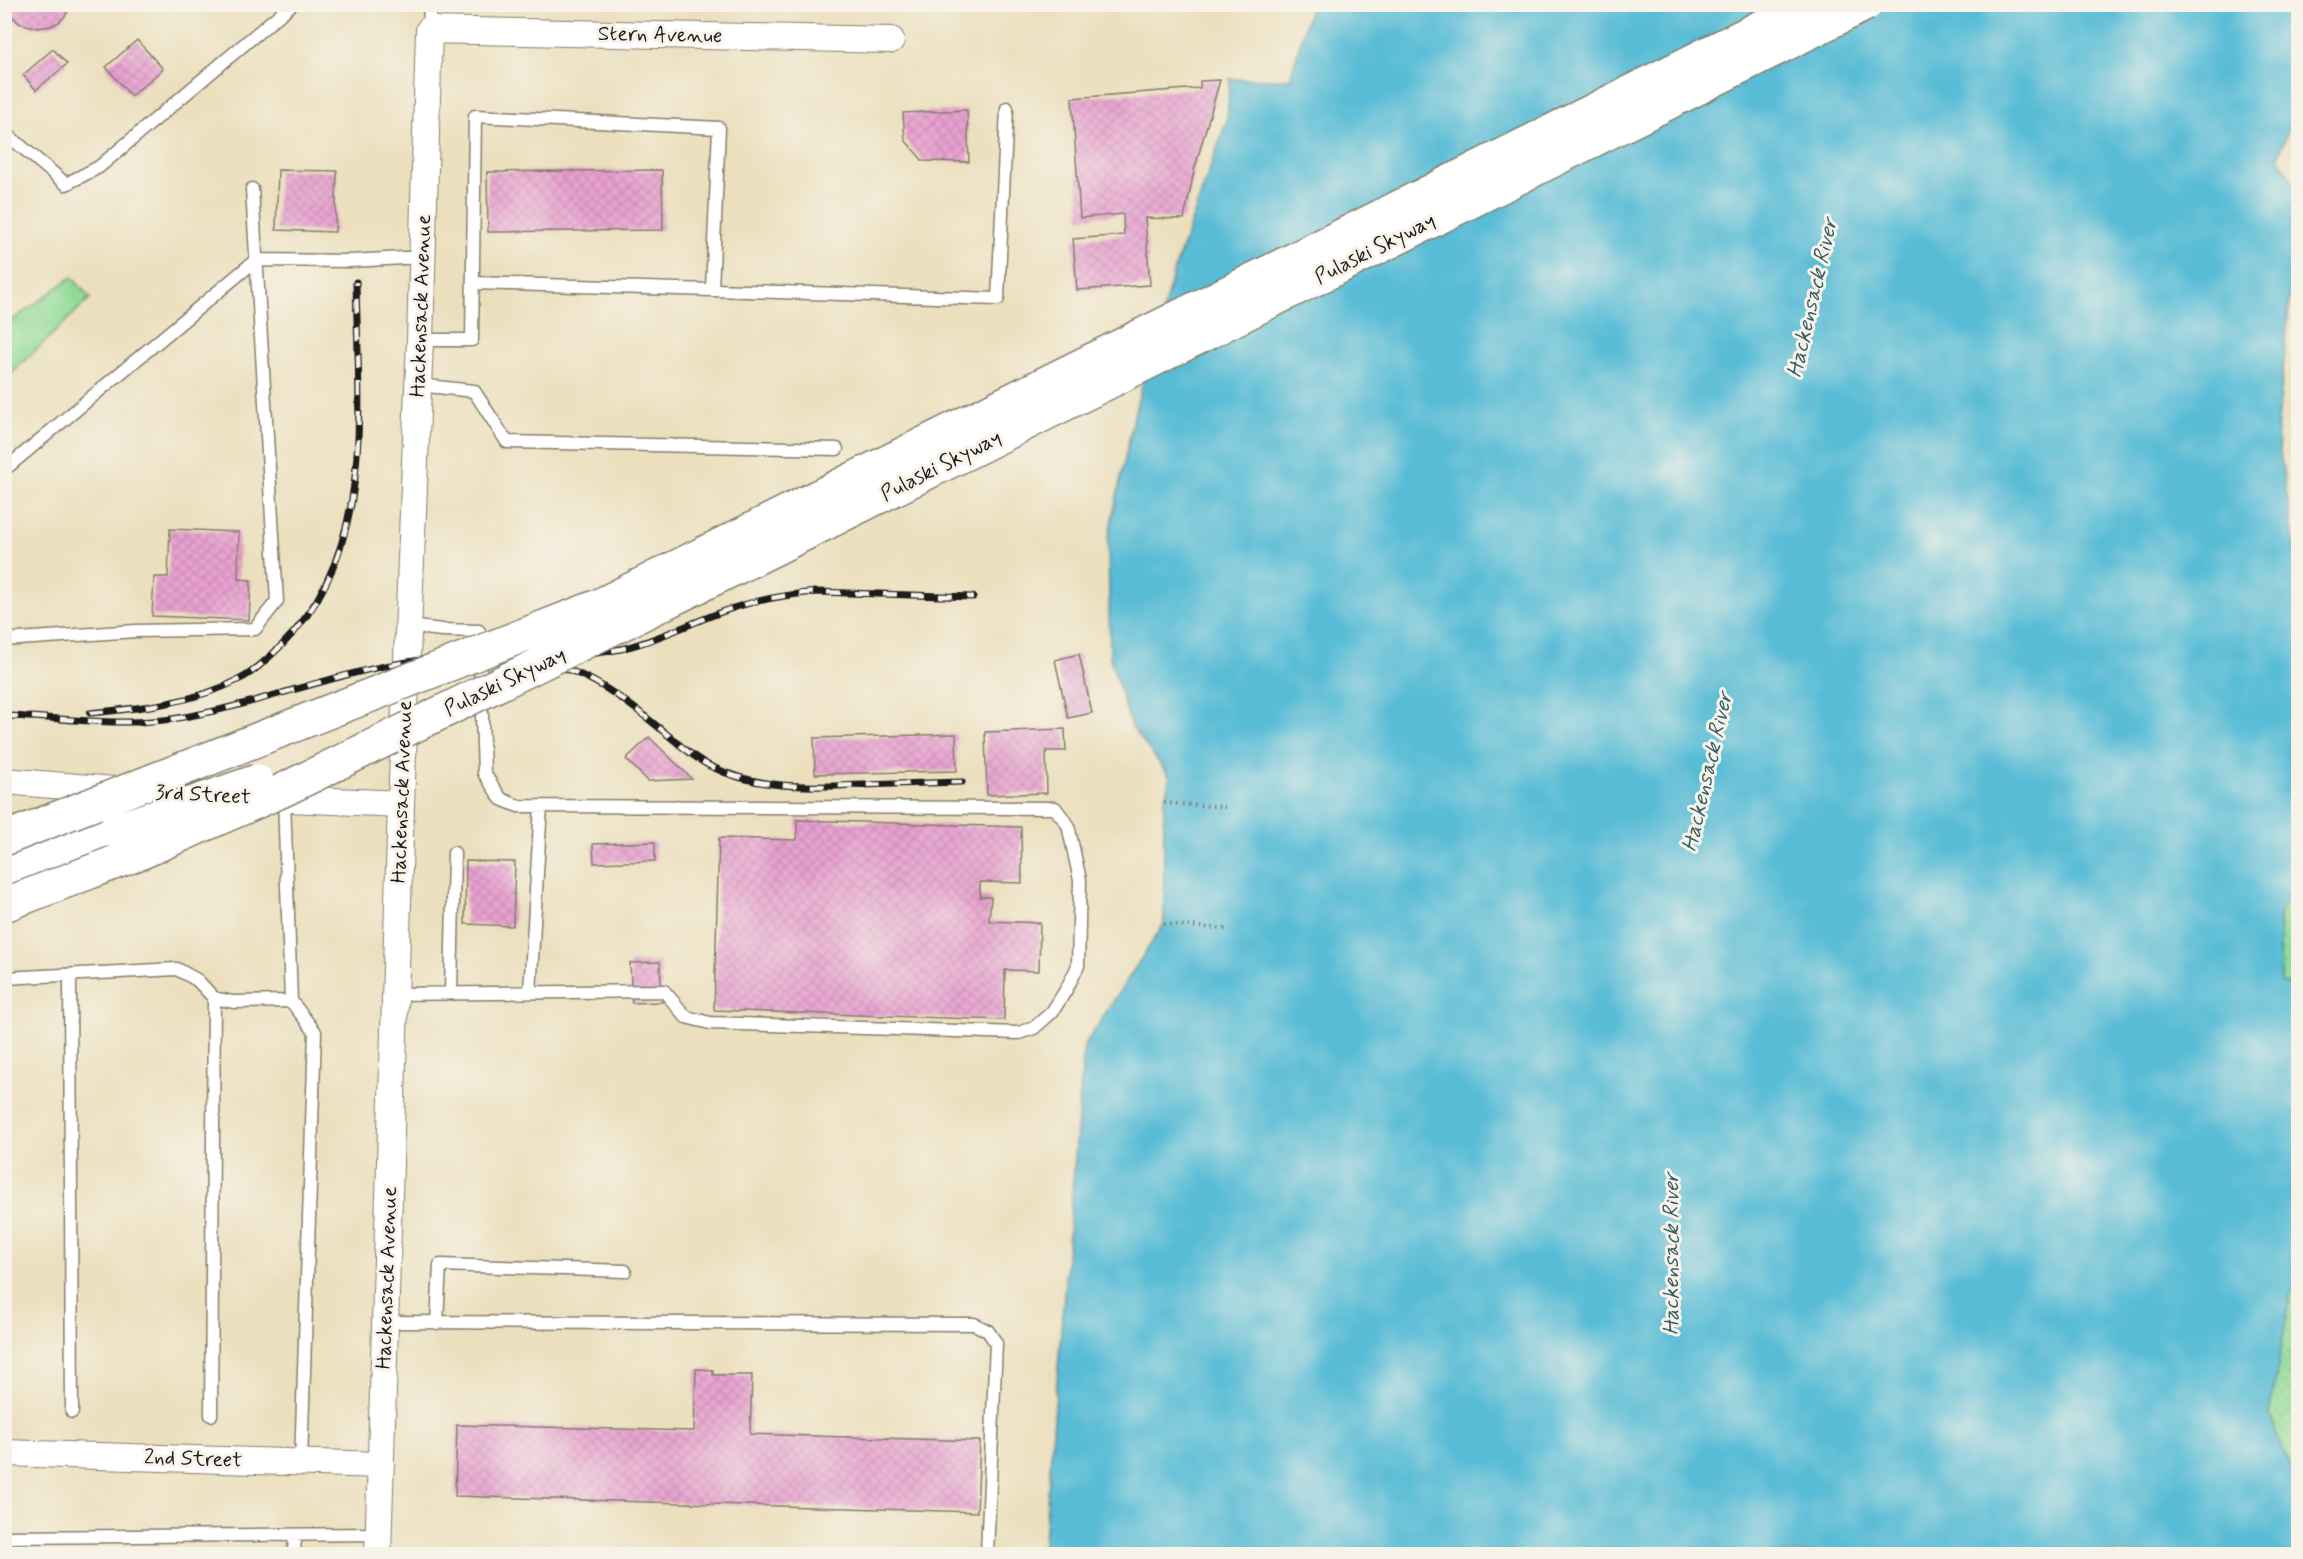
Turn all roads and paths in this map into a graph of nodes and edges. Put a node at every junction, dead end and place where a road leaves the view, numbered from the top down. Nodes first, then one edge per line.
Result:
1 (292, 4) edge
2 (430, 4) edge
3 (1807, 4) edge
4 (1866, 4) edge
5 (429, 30) junction
6 (891, 40) dead end
7 (1007, 108) dead end
8 (4, 132) edge
9 (252, 189) dead end
10 (423, 257) junction
11 (256, 260) junction
12 (473, 283) junction
13 (712, 290) junction
14 (420, 340) junction
15 (418, 385) junction
16 (837, 449) dead end
17 (4, 470) edge
18 (408, 626) junction
19 (4, 640) edge
20 (442, 668) junction
21 (493, 688) junction
22 (4, 781) edge
23 (284, 799) junction
24 (401, 804) junction
25 (1164, 804) dead end
26 (542, 806) junction
27 (1226, 807) dead end
28 (113, 831) junction
29 (4, 839) edge
30 (454, 853) dead end
31 (4, 873) edge
32 (4, 905) edge
33 (1164, 924) dead end
34 (1226, 929) dead end
35 (70, 975) junction
36 (4, 978) edge
37 (530, 992) junction
38 (451, 993) junction
39 (395, 994) junction
40 (214, 998) junction
41 (291, 1001) junction
42 (625, 1270) dead end
43 (386, 1322) junction
44 (437, 1323) junction
45 (72, 1412) dead end
46 (211, 1415) dead end
47 (4, 1453) edge
48 (302, 1463) junction
49 (381, 1465) junction
50 (295, 1535) junction
51 (4, 1537) edge
52 (378, 1544) edge
53 (294, 1554) edge
54 (987, 1554) edge

1 - 8 lane
2 - 5 lane
3 - 20 highway, Pulaski Skyway, bridge
4 - 21 highway, Pulaski Skyway, bridge
5 - 6 street, Stern Avenue
5 - 10 street, Hackensack Avenue
7 - 13 lane
9 - 11 lane
10 - 11 lane
10 - 14 street, Hackensack Avenue
11 - 17 lane
11 - 19 lane
12 - 13 lane
12 - 13 lane
12 - 14 lane
14 - 15 street, Hackensack Avenue
15 - 16 lane
15 - 18 street, Hackensack Avenue
18 - 24 street, Hackensack Avenue
18 - 26 lane
20 - 28 highway, bridge
20 - 29 highway, Pulaski Skyway, bridge
21 - 28 highway, bridge
21 - 32 highway, Pulaski Skyway, bridge
22 - 23 street, 3rd Street
23 - 24 street, 3rd Street
23 - 41 lane
24 - 39 street, Hackensack Avenue
25 - 27 path
26 - 37 lane
26 - 37 lane
28 - 31 highway
30 - 38 lane
33 - 34 path
35 - 36 lane
35 - 40 lane
35 - 45 lane
37 - 38 lane
38 - 39 lane
39 - 43 street, Hackensack Avenue
40 - 41 lane
40 - 46 lane
41 - 48 lane
42 - 44 lane
43 - 44 lane
43 - 49 street, Hackensack Avenue
44 - 54 lane
47 - 48 street, 2nd Street
48 - 49 street, 2nd Street
49 - 52 street, Hackensack Avenue
50 - 51 lane
50 - 52 lane
50 - 53 lane

